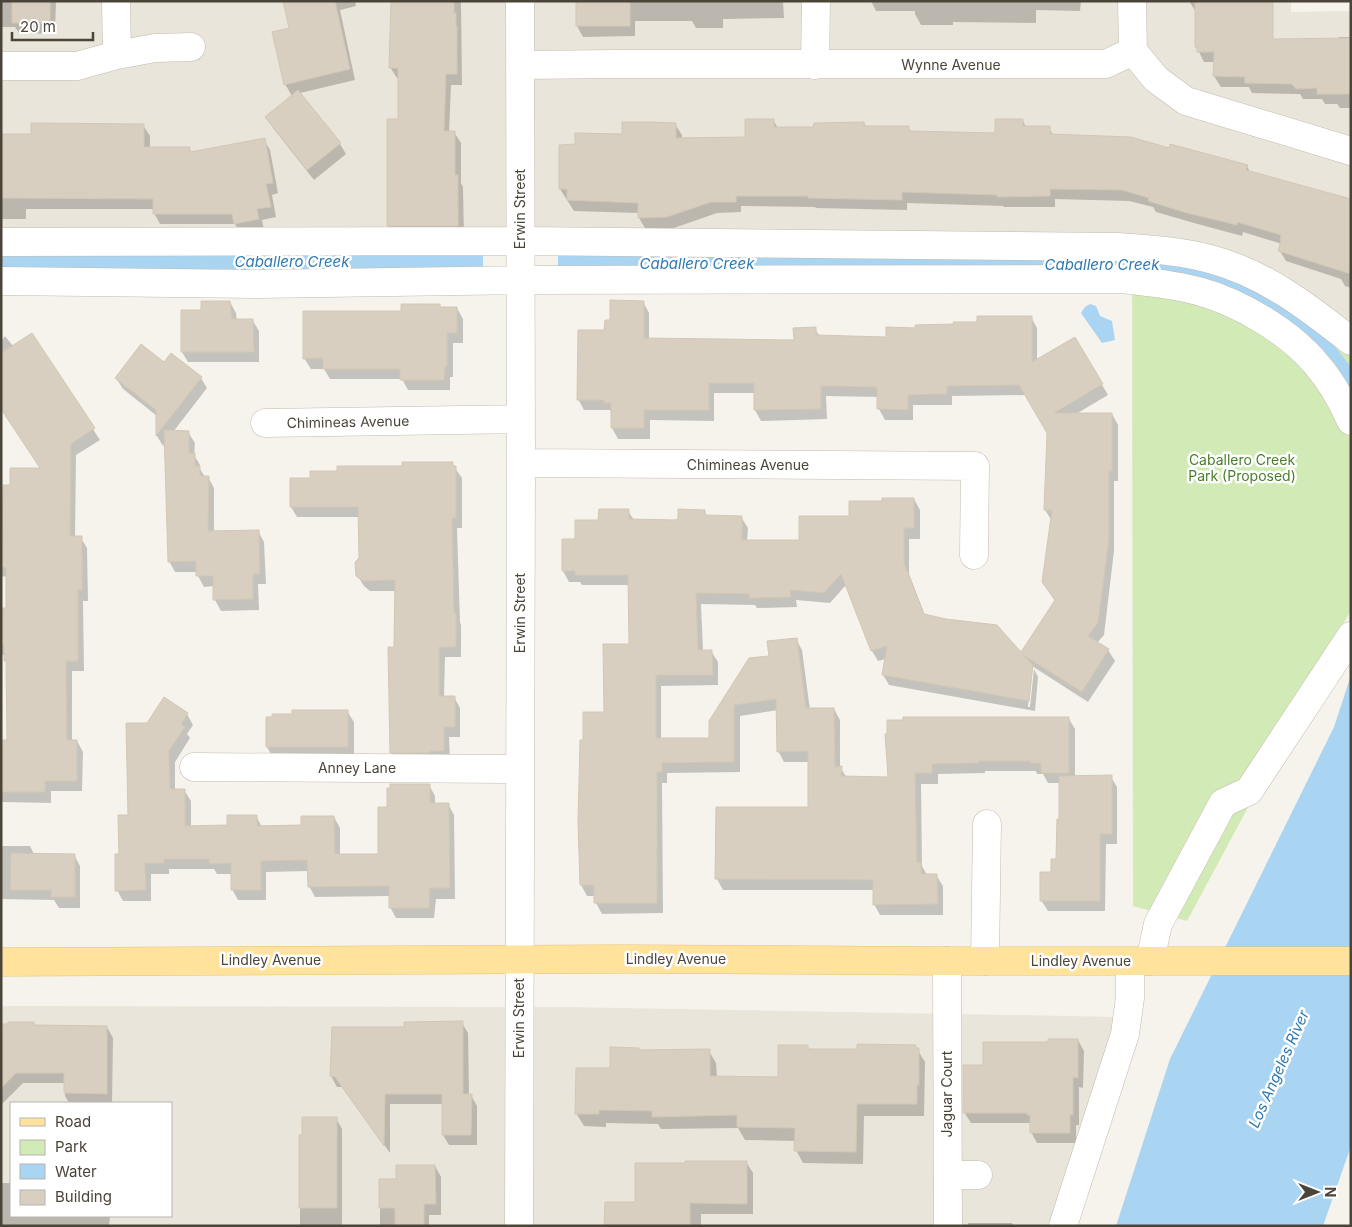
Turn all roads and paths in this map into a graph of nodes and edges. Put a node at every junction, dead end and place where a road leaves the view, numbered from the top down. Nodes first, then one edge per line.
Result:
1 (116, 1) edge
2 (520, 1) edge
3 (816, 1) edge
4 (1132, 1) edge
5 (191, 47) dead end
6 (1133, 51) junction
7 (117, 55) junction
8 (815, 65) junction
9 (1, 66) edge
10 (520, 66) junction
11 (1351, 151) edge
12 (1, 242) edge
13 (100, 242) junction
14 (520, 262) junction
15 (259, 263) junction
16 (1, 281) edge
17 (100, 282) junction
18 (1351, 341) edge
19 (521, 420) junction
20 (1351, 421) edge
21 (266, 423) dead end
22 (521, 463) junction
23 (974, 555) dead end
24 (1351, 636) edge
25 (194, 768) dead end
26 (520, 769) junction
27 (987, 824) dead end
28 (519, 959) junction
29 (947, 961) junction
30 (985, 961) junction
31 (1146, 961) junction
32 (1351, 961) edge
33 (1, 962) edge
34 (948, 1175) junction
35 (978, 1175) dead end
36 (519, 1226) edge
37 (948, 1226) edge
38 (1063, 1226) edge

1 - 7 street
2 - 10 street, Erwin Street
3 - 8 street
4 - 6 street
5 - 7 street
6 - 8 street, Wynne Avenue
6 - 11 street
7 - 9 street
8 - 10 street, Wynne Avenue
10 - 14 street, Erwin Street
12 - 13 street
13 - 15 street
13 - 17 street
14 - 15 street
14 - 15 street
14 - 18 street
14 - 19 street, Erwin Street
14 - 20 street
15 - 17 street
16 - 17 street
19 - 21 street, Chimineas Avenue
19 - 22 street, Erwin Street
22 - 23 street, Chimineas Avenue
22 - 26 street, Erwin Street
24 - 31 street
25 - 26 street, Anney Lane
26 - 28 street, Erwin Street
27 - 30 street
28 - 29 main road, Lindley Avenue
28 - 33 main road, Lindley Avenue
28 - 36 street, Erwin Street
29 - 30 main road, Lindley Avenue
29 - 34 street, Jaguar Court
30 - 31 main road, Lindley Avenue
31 - 32 main road, Lindley Avenue
31 - 38 street
34 - 35 street
34 - 37 street, Jaguar Court

